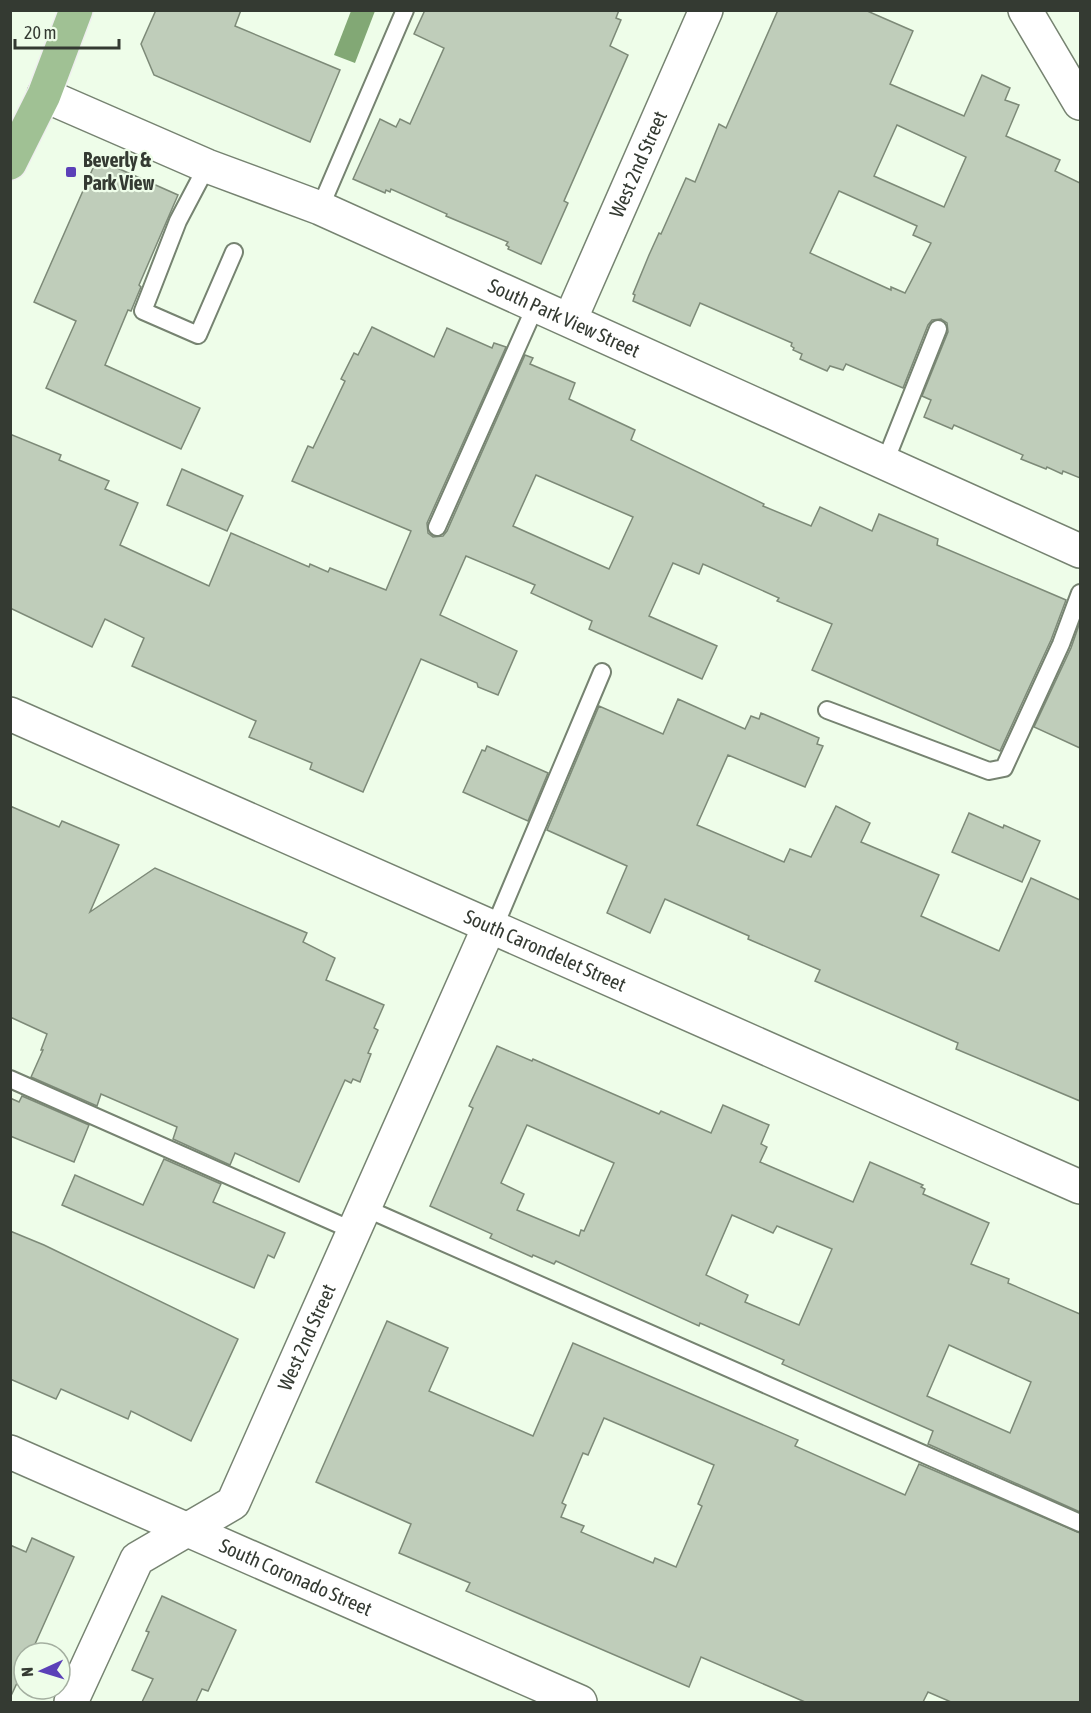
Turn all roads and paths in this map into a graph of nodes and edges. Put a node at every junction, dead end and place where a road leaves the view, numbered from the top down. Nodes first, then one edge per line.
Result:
1 (76, 10) edge
2 (405, 10) edge
3 (706, 10) edge
4 (1025, 10) edge
5 (44, 95) junction
6 (1080, 103) edge
7 (10, 163) edge
8 (207, 166) junction
9 (320, 208) junction
10 (234, 252) dead end
11 (536, 305) junction
12 (570, 320) junction
13 (938, 329) dead end
14 (885, 462) junction
15 (437, 527) dead end
16 (1080, 551) edge
17 (1080, 593) edge
18 (602, 672) dead end
19 (827, 710) dead end
20 (10, 714) edge
21 (491, 927) junction
22 (10, 1079) edge
23 (1080, 1184) edge
24 (359, 1219) junction
25 (10, 1452) edge
26 (1080, 1523) edge
27 (186, 1530) junction
28 (70, 1702) edge
29 (580, 1702) edge

1 - 5 main road
2 - 9 lane
3 - 12 street, West 2nd Street
4 - 6 street
5 - 7 main road
5 - 8 street, South Park View Street
8 - 9 street, South Park View Street
8 - 10 lane
9 - 11 street, South Park View Street
11 - 12 street, South Park View Street
11 - 15 lane
12 - 14 street, South Park View Street
13 - 14 lane
14 - 16 street, South Park View Street
17 - 19 lane
18 - 21 lane
20 - 21 street, South Carondelet Street
21 - 23 street, South Carondelet Street
21 - 24 street, West 2nd Street
22 - 24 lane
24 - 26 lane
24 - 27 street, West 2nd Street
25 - 27 street, South Coronado Street
27 - 28 street, West 2nd Street
27 - 29 street, South Coronado Street

